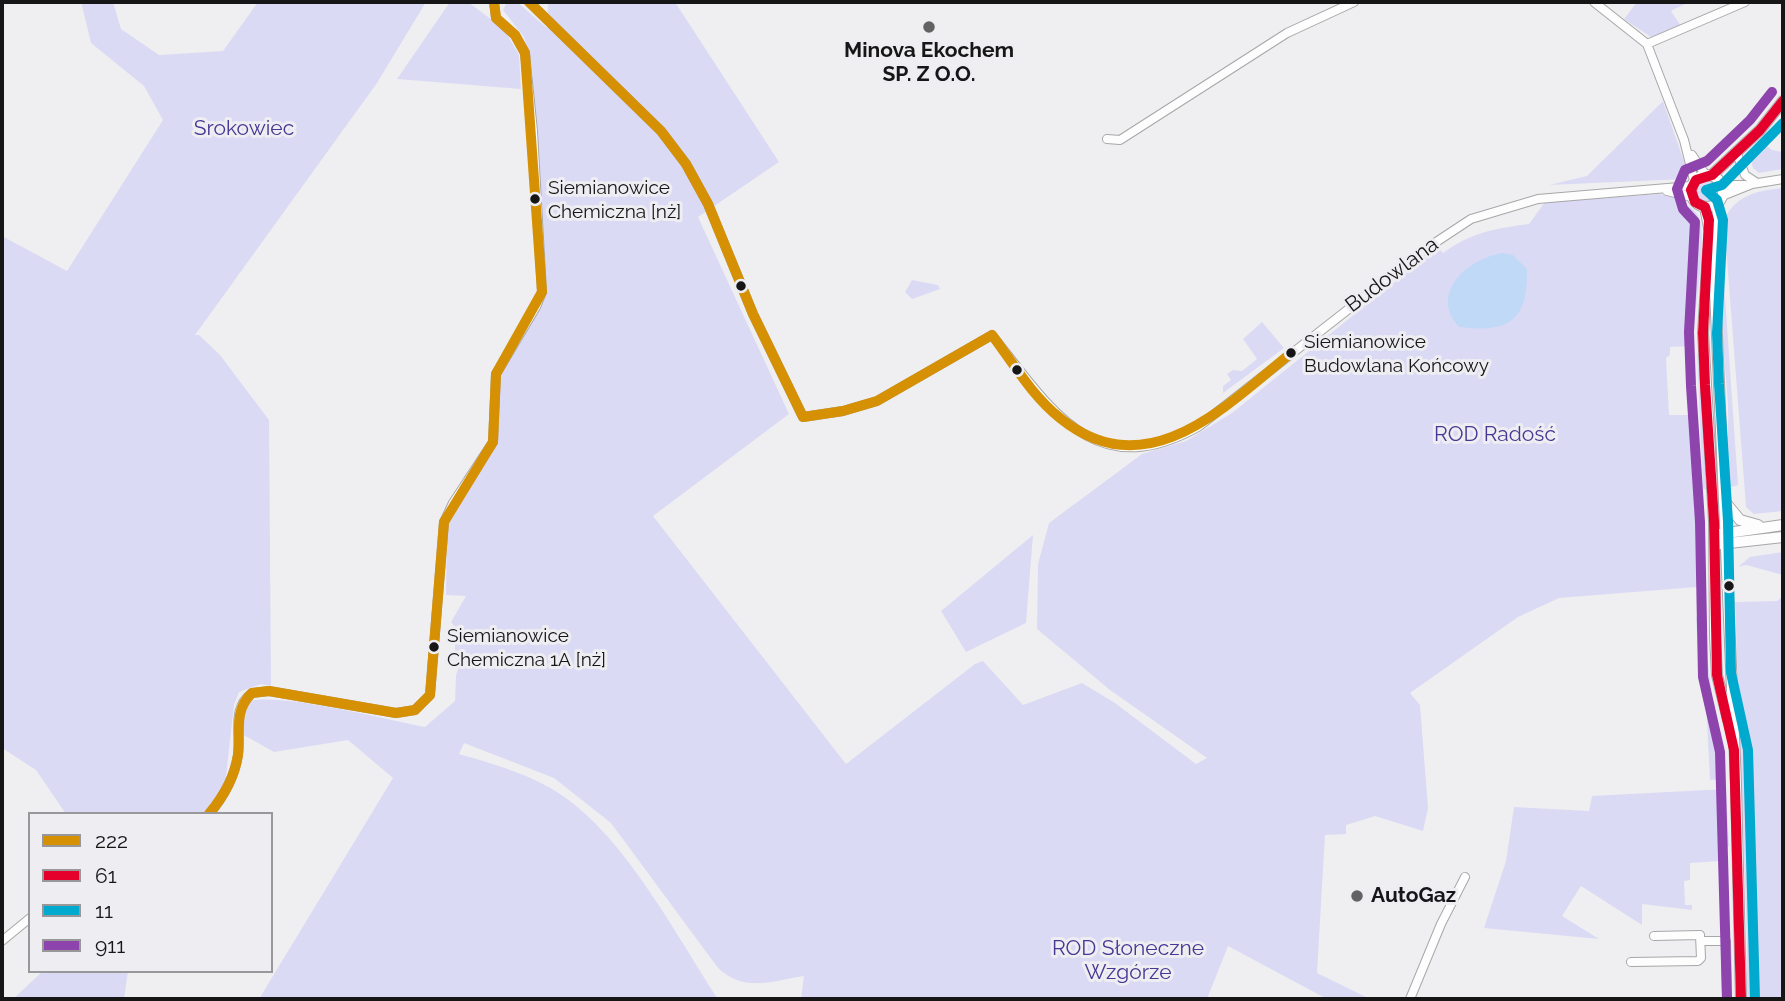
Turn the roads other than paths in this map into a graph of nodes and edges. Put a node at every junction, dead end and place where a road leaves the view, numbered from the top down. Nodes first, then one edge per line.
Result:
1 (494, 2) edge
2 (529, 2) edge
3 (1354, 2) edge
4 (1594, 2) edge
5 (1745, 2) edge
6 (1647, 44) junction
7 (1783, 101) edge
8 (1107, 139) dead end
9 (1739, 151) junction
10 (1783, 179) edge
11 (1754, 184) junction
12 (1708, 186) junction
13 (1705, 207) junction
14 (1704, 348) junction
15 (1718, 348) junction
16 (1725, 502) junction
17 (1782, 529) edge
18 (1726, 539) junction
19 (1714, 540) junction
20 (1734, 750) junction
21 (210, 812) edge
22 (1465, 877) dead end
23 (28, 920) edge
24 (1654, 936) dead end
25 (1702, 940) junction
26 (2, 941) edge
27 (1631, 961) dead end
28 (1410, 999) edge
29 (1727, 999) edge
30 (1741, 999) edge

1 - 21 street
2 - 12 street, Budowlana
3 - 8 street
4 - 6 street
5 - 6 street
6 - 12 street
7 - 9 street
9 - 11 street
9 - 12 street
10 - 11 street, Budowlana
11 - 12 street, Budowlana
12 - 13 street
12 - 13 street
12 - 15 street
13 - 14 street
14 - 15 street
14 - 19 street
15 - 16 street
16 - 17 street
16 - 18 street
17 - 18 street
18 - 19 street
18 - 20 street
19 - 20 street
20 - 30 street
22 - 28 street
23 - 26 street
24 - 25 street
25 - 27 street
25 - 29 street

